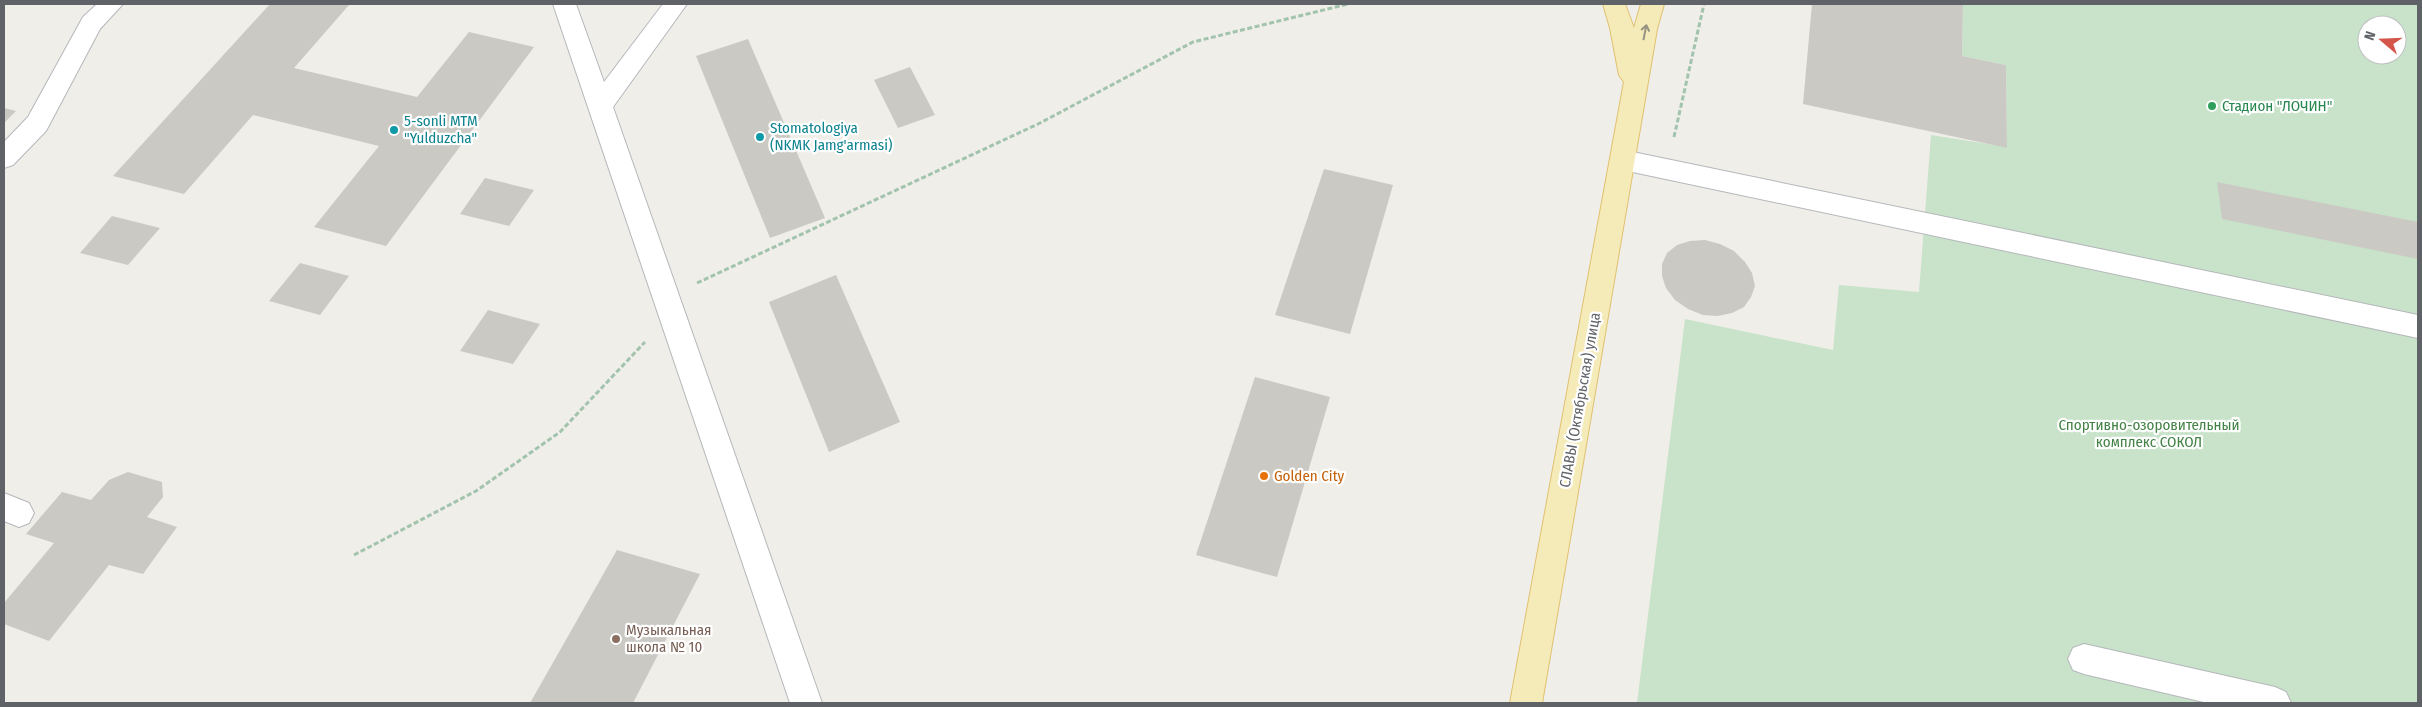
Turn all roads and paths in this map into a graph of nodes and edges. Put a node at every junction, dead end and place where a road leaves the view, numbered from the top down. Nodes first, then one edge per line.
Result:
1 (111, 4) edge
2 (565, 4) edge
3 (675, 4) edge
4 (1348, 4) edge
5 (1614, 4) edge
6 (1652, 4) edge
7 (1704, 4) edge
8 (1634, 96) junction
9 (600, 106) junction
10 (4, 158) edge
11 (1623, 160) junction
12 (1668, 169) junction
13 (671, 316) junction
14 (2418, 327) edge
15 (354, 555) dead end
16 (2084, 659) dead end
17 (806, 703) edge
18 (1526, 703) edge
19 (2275, 703) edge

1 - 10 street
2 - 9 street
3 - 9 street
4 - 13 path
5 - 8 main road
8 -> 6 main road, СЛАВЫ (Октябрьская) улица
7 - 12 path
8 - 11 main road, СЛАВЫ (Октябрьская) улица
9 - 13 street
11 - 12 street
11 - 18 main road, СЛАВЫ (Октябрьская) улица
12 - 14 street
13 - 15 path
13 - 17 street
16 - 19 street

